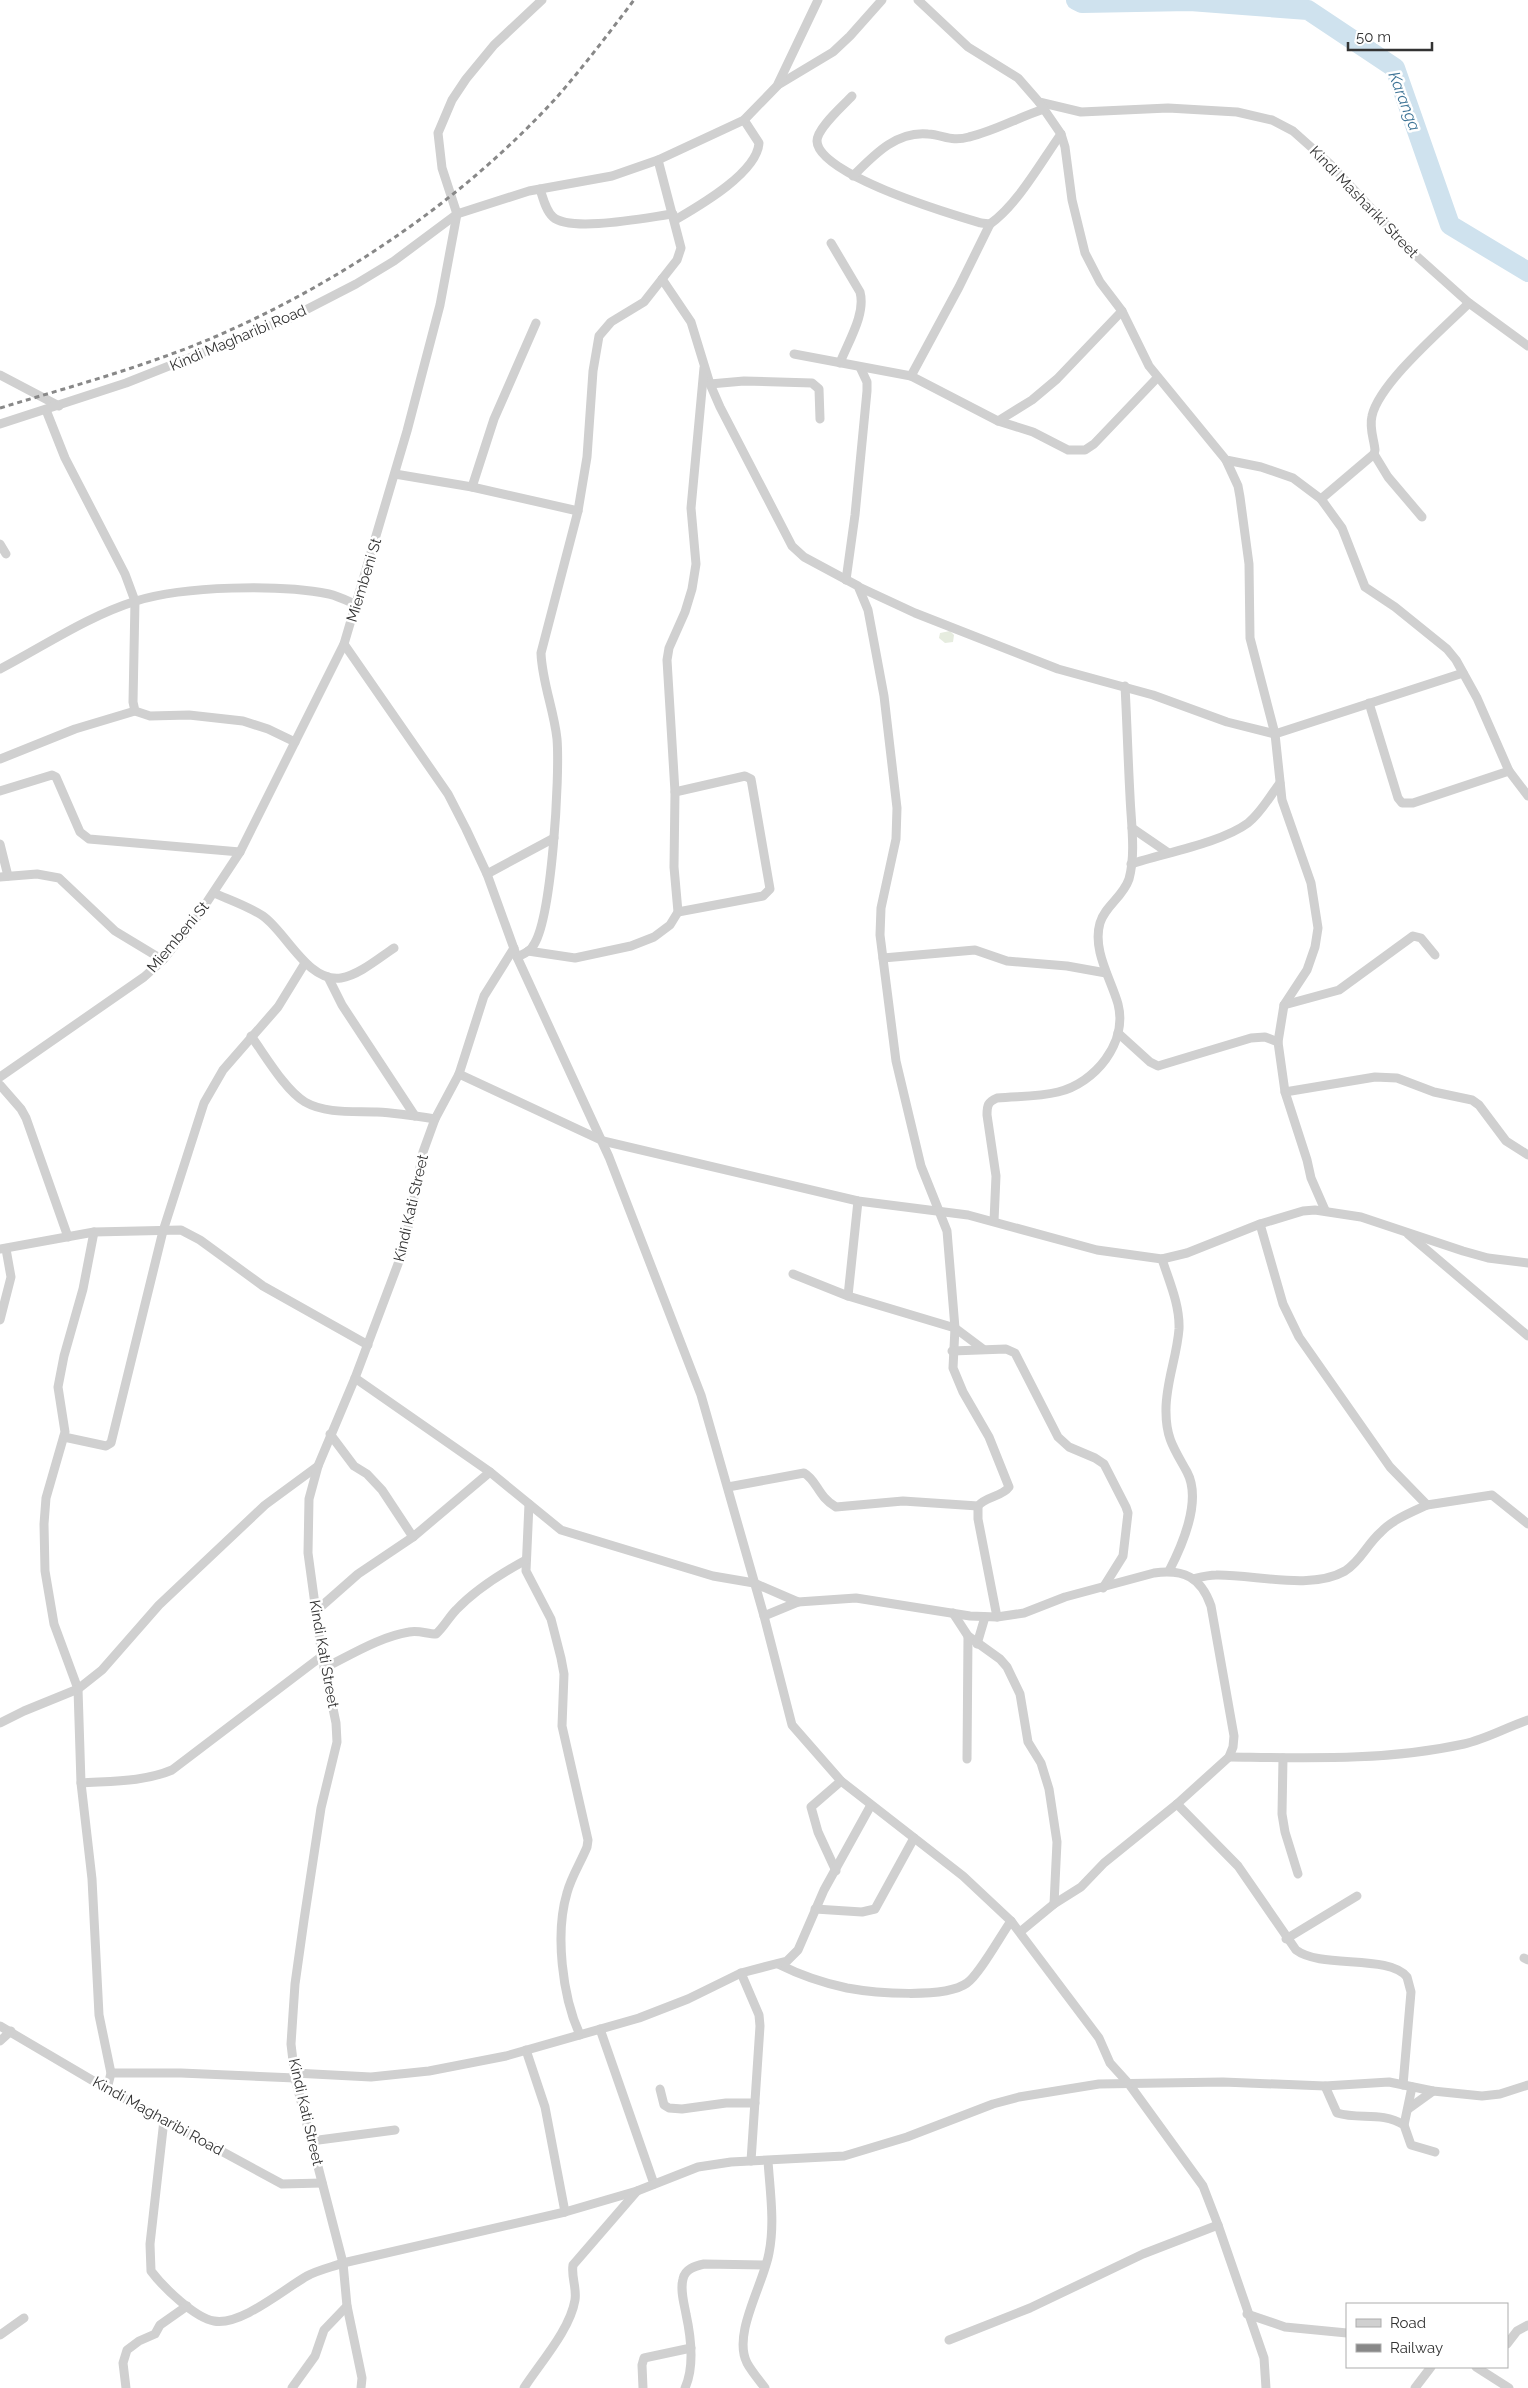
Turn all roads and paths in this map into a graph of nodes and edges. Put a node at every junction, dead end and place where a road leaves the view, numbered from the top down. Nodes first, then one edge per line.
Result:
1 (542, 0) edge
2 (818, 0) edge
3 (882, 0) edge
4 (918, 0) edge
5 (777, 86) junction
6 (852, 96) dead end
7 (1042, 105) junction
8 (744, 120) junction
9 (1061, 134) junction
10 (658, 160) junction
11 (853, 176) junction
12 (540, 189) junction
13 (458, 214) junction
14 (674, 217) junction
15 (990, 224) junction
16 (831, 244) dead end
17 (662, 279) junction
18 (1469, 303) junction
19 (1122, 311) junction
20 (536, 323) dead end
21 (1528, 346) edge
22 (794, 354) dead end
23 (705, 362) junction
24 (840, 363) junction
25 (860, 367) junction
26 (0, 374) edge
27 (911, 376) junction
28 (1157, 378) junction
29 (710, 384) junction
30 (59, 406) junction
31 (46, 410) junction
32 (820, 419) dead end
33 (998, 421) junction
34 (0, 424) edge
35 (1374, 454) junction
36 (1226, 460) junction
37 (395, 474) junction
38 (472, 487) junction
39 (1320, 499) junction
40 (578, 511) junction
41 (1422, 517) dead end
42 (0, 544) edge
43 (6, 554) dead end
44 (846, 580) junction
45 (858, 586) junction
46 (135, 601) junction
47 (357, 605) junction
48 (344, 644) junction
49 (0, 669) edge
50 (1463, 674) junction
51 (1125, 686) junction
52 (1369, 703) junction
53 (135, 711) junction
54 (1275, 734) junction
55 (295, 742) junction
56 (0, 759) edge
57 (1509, 771) junction
58 (1280, 783) junction
59 (0, 792) edge
60 (675, 792) junction
61 (1528, 796) edge
62 (1132, 828) junction
63 (554, 838) junction
64 (0, 844) edge
65 (240, 852) junction
66 (1167, 852) junction
67 (1131, 864) junction
68 (487, 874) junction
69 (4, 877) edge
70 (214, 893) junction
71 (678, 912) junction
72 (394, 948) dead end
73 (528, 951) junction
74 (516, 952) junction
75 (1435, 955) dead end
76 (883, 958) junction
77 (163, 960) junction
78 (305, 963) junction
79 (1106, 973) junction
80 (328, 977) junction
81 (1284, 1005) junction
82 (1118, 1033) junction
83 (251, 1036) junction
84 (1278, 1042) junction
85 (459, 1074) junction
86 (0, 1077) edge
87 (0, 1085) edge
88 (1286, 1092) junction
89 (415, 1116) junction
90 (435, 1119) junction
91 (602, 1141) junction
92 (1528, 1155) edge
93 (858, 1201) junction
94 (1326, 1210) junction
95 (940, 1211) junction
96 (994, 1221) junction
97 (1260, 1224) junction
98 (162, 1231) junction
99 (94, 1232) junction
100 (1404, 1232) junction
101 (68, 1237) junction
102 (3, 1249) edge
103 (1162, 1258) junction
104 (1528, 1264) edge
105 (792, 1274) dead end
106 (848, 1296) junction
107 (0, 1320) edge
108 (955, 1328) junction
109 (1528, 1336) edge
110 (368, 1345) junction
111 (983, 1349) junction
112 (952, 1351) junction
113 (355, 1378) junction
114 (330, 1434) junction
115 (64, 1438) junction
116 (318, 1466) junction
117 (490, 1472) junction
118 (728, 1487) junction
119 (529, 1504) junction
120 (1427, 1505) junction
121 (978, 1506) junction
122 (1528, 1524) edge
123 (413, 1537) junction
124 (526, 1560) junction
125 (1170, 1571) junction
126 (1193, 1579) junction
127 (754, 1583) junction
128 (1103, 1588) junction
129 (798, 1602) junction
130 (316, 1610) junction
131 (952, 1613) junction
132 (764, 1616) junction
133 (997, 1617) junction
134 (985, 1618) junction
135 (968, 1636) junction
136 (977, 1644) junction
137 (322, 1656) junction
138 (324, 1668) junction
139 (78, 1689) junction
140 (1528, 1720) edge
141 (0, 1723) edge
142 (1229, 1757) junction
143 (1283, 1758) junction
144 (967, 1759) dead end
145 (842, 1781) junction
146 (81, 1783) junction
147 (1176, 1804) junction
148 (871, 1805) junction
149 (914, 1838) junction
150 (836, 1871) junction
151 (1298, 1874) dead end
152 (1357, 1896) dead end
153 (1054, 1904) junction
154 (815, 1909) junction
155 (1011, 1921) junction
156 (1020, 1932) junction
157 (1286, 1938) junction
158 (778, 1964) junction
159 (741, 1973) junction
160 (0, 2026) edge
161 (600, 2029) junction
162 (11, 2031) junction
163 (580, 2035) junction
164 (0, 2041) edge
165 (526, 2050) junction
166 (111, 2073) junction
167 (295, 2076) junction
168 (1129, 2084) junction
169 (1528, 2085) edge
170 (1325, 2086) junction
171 (1407, 2086) junction
172 (107, 2089) junction
173 (660, 2089) dead end
174 (1433, 2092) junction
175 (755, 2103) junction
176 (1408, 2109) junction
177 (164, 2120) junction
178 (1404, 2125) junction
179 (396, 2130) dead end
180 (311, 2141) junction
181 (1435, 2152) dead end
182 (751, 2161) junction
183 (768, 2161) junction
184 (322, 2183) junction
185 (654, 2184) junction
186 (637, 2191) junction
187 (565, 2212) junction
188 (1218, 2225) junction
189 (344, 2263) junction
190 (765, 2265) junction
191 (187, 2306) junction
192 (347, 2306) junction
193 (1248, 2314) junction
194 (24, 2318) dead end
195 (1528, 2325) edge
196 (1346, 2333) edge
197 (0, 2335) edge
198 (949, 2340) dead end
199 (1508, 2343) edge
200 (691, 2348) junction
201 (1431, 2368) edge
202 (1480, 2368) edge
203 (126, 2388) edge
204 (292, 2388) edge
205 (362, 2388) edge
206 (524, 2388) edge
207 (643, 2388) edge
208 (685, 2388) edge
209 (765, 2388) edge
210 (1266, 2388) edge
211 (1415, 2388) edge
212 (1509, 2388) edge

1 - 13 street
2 - 5 street
3 - 5 street
4 - 7 street
5 - 8 street
6 - 11 street
7 - 9 street
7 - 11 street
7 - 18 street, Kindi Mashariki Street
8 - 10 street, Kindi Magharibi Road
8 - 14 street
9 - 15 street
9 - 19 street
10 - 12 street, Kindi Magharibi Road
10 - 14 street
11 - 15 street
12 - 13 street, Kindi Magharibi Road
12 - 14 street
13 - 30 street, Kindi Magharibi Road
13 - 37 street, Miembeni St
14 - 17 street
15 - 27 street
16 - 24 street
17 - 23 street
17 - 40 street
18 - 21 street, Kindi Mashariki Street
18 - 35 street
19 - 28 street
19 - 33 street
20 - 38 street
22 - 24 street
23 - 29 street
23 - 60 street
24 - 25 street
25 - 27 street
25 - 44 street
26 - 30 street
27 - 33 street
28 - 33 street
28 - 36 street
29 - 32 street
29 - 44 street
30 - 31 street, Kindi Magharibi Road
31 - 34 street, Kindi Magharibi Road
31 - 46 street
35 - 39 street
35 - 41 street
36 - 39 street
36 - 54 street
37 - 38 street
37 - 47 street, Miembeni St
38 - 40 street
39 - 50 street
40 - 63 street
42 - 43 street
44 - 45 street
45 - 51 street
45 - 76 street
46 - 47 street
46 - 49 street
46 - 53 street
47 - 48 street, Miembeni St
48 - 55 street, Miembeni St
48 - 68 street
50 - 52 street
50 - 57 street
51 - 54 street
51 - 62 street
52 - 54 street
52 - 57 street
53 - 55 street
53 - 56 street
54 - 58 street
55 - 65 street, Miembeni St
57 - 61 street
58 - 66 street
58 - 81 street
59 - 65 street
60 - 71 street
60 - 71 street
62 - 66 street
62 - 67 street
63 - 68 street
63 - 73 street
64 - 69 street
65 - 70 street, Miembeni St
66 - 67 street
67 - 79 street
68 - 74 street
69 - 77 street
70 - 77 street, Miembeni St
70 - 78 street
71 - 73 street
72 - 80 street
73 - 74 street
74 - 85 street, Kindi Kati Street
74 - 91 street
75 - 81 street
76 - 79 street
76 - 95 street
77 - 86 street, Miembeni St
78 - 80 street
78 - 83 street
79 - 82 street
80 - 89 street
81 - 84 street
82 - 84 street
82 - 96 street
83 - 89 street
83 - 98 street
84 - 88 street
85 - 90 street, Kindi Kati Street
85 - 91 street
87 - 101 street
88 - 92 street
88 - 94 street
89 - 90 street
90 - 110 street, Kindi Kati Street
91 - 93 street
91 - 118 street
93 - 95 street
93 - 106 street
94 - 97 street
94 - 100 street
95 - 96 street
95 - 108 street
96 - 103 street
97 - 103 street
97 - 120 street
98 - 99 street
98 - 110 street
98 - 115 street
99 - 101 street
99 - 115 street
100 - 104 street
100 - 109 street
101 - 102 street
102 - 107 street
103 - 125 street
105 - 106 street
106 - 108 street
108 - 111 street
108 - 112 street
110 - 113 street, Kindi Kati Street
111 - 112 street
111 - 128 street
112 - 121 street
113 - 114 street, Kindi Kati Street
113 - 117 street
114 - 116 street, Kindi Kati Street
114 - 123 street
115 - 139 street
116 - 130 street, Kindi Kati Street
116 - 139 street
117 - 119 street
117 - 123 street
118 - 121 street
118 - 127 street
119 - 124 street
119 - 127 street
120 - 122 street
120 - 126 street
121 - 133 street
123 - 130 street
124 - 138 street
124 - 163 street
125 - 126 street
125 - 128 street
126 - 142 street
127 - 129 street
127 - 132 street
128 - 133 street
129 - 131 street
129 - 132 street
130 - 137 street, Kindi Kati Street
131 - 134 street
131 - 135 street
132 - 145 street
133 - 134 street
134 - 136 street
135 - 136 street
135 - 144 street
136 - 153 street
137 - 138 street, Kindi Kati Street
137 - 146 street
138 - 167 street, Kindi Kati Street
139 - 141 street
139 - 146 street
140 - 143 street
142 - 143 street
142 - 147 street
143 - 151 street
145 - 148 street
145 - 150 street
146 - 166 street
147 - 153 street
147 - 157 street
148 - 149 street
148 - 150 street
149 - 154 street
149 - 155 street
150 - 154 street
152 - 157 street
153 - 156 street
154 - 158 street
155 - 156 street
155 - 158 street
156 - 168 street
157 - 171 street
158 - 159 street
159 - 161 street
159 - 175 street
160 - 162 street, Kindi Magharibi Road
161 - 163 street
161 - 185 street
162 - 164 street
162 - 172 street, Kindi Magharibi Road
163 - 165 street
165 - 167 street
165 - 187 street
166 - 167 street
166 - 172 street
167 - 180 street, Kindi Kati Street
168 - 170 street
168 - 183 street
168 - 188 street
169 - 174 street
170 - 171 street
170 - 178 street
171 - 174 street
171 - 176 street
172 - 177 street, Kindi Magharibi Road
173 - 175 street
174 - 176 street
175 - 182 street
176 - 178 street
177 - 184 street, Kindi Magharibi Road
177 - 191 street
178 - 181 street
179 - 180 street
180 - 184 street, Kindi Kati Street
182 - 183 street
182 - 185 street
183 - 190 street
184 - 189 street, Kindi Kati Street
185 - 186 street
186 - 187 street
186 - 206 street
187 - 189 street
188 - 193 street
188 - 198 street
189 - 191 street
189 - 192 street, Kindi Kati Street
190 - 200 street
190 - 209 street
191 - 203 street
192 - 204 street
192 - 205 street, Kindi Kati Street
193 - 196 street
193 - 210 street
194 - 197 street
195 - 199 street
200 - 207 street
200 - 208 street
201 - 211 street
202 - 212 street

